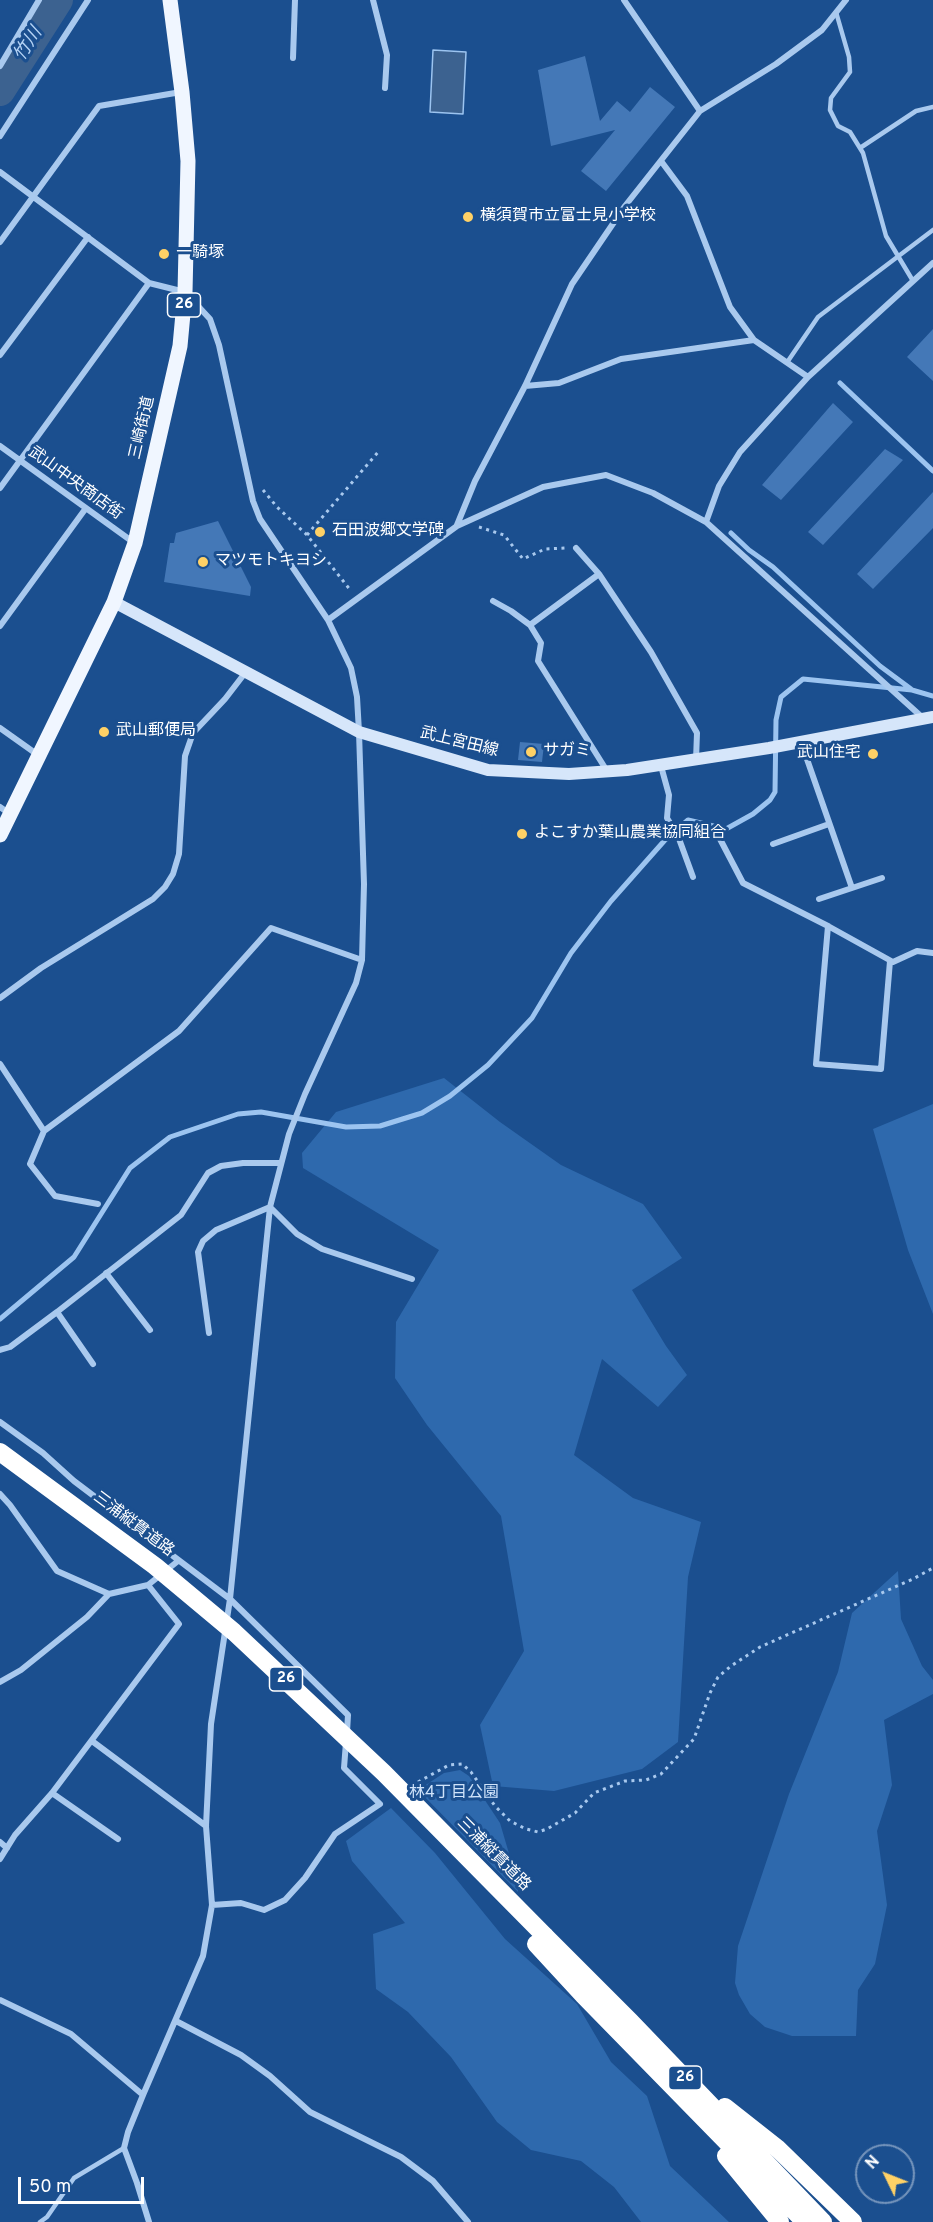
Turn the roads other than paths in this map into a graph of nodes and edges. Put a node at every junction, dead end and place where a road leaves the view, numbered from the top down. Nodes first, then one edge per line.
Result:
1 (39, 0) edge
2 (88, 0) edge
3 (170, 0) edge
4 (295, 0) edge
5 (373, 0) edge
6 (624, 0) edge
7 (846, 0) edge
8 (836, 12) junction
9 (292, 58) dead end
10 (0, 66) edge
11 (385, 88) dead end
12 (182, 92) junction
13 (933, 108) edge
14 (700, 111) junction
15 (0, 136) edge
16 (860, 148) junction
17 (661, 160) junction
18 (0, 172) edge
19 (33, 196) junction
20 (933, 230) edge
21 (88, 237) junction
22 (0, 242) edge
23 (898, 256) junction
24 (933, 263) edge
25 (913, 280) junction
26 (149, 283) junction
27 (185, 291) junction
28 (754, 340) junction
29 (0, 355) edge
30 (788, 362) junction
31 (808, 377) junction
32 (525, 386) junction
33 (0, 446) edge
34 (20, 461) junction
35 (0, 488) edge
36 (86, 508) junction
37 (705, 522) junction
38 (457, 525) junction
39 (135, 543) junction
40 (576, 548) road end
41 (599, 574) junction
42 (492, 601) dead end
43 (114, 602) junction
44 (328, 620) junction
45 (530, 625) junction
46 (0, 626) edge
47 (245, 673) junction
48 (928, 717) edge
49 (0, 728) edge
50 (359, 732) junction
51 (801, 742) junction
52 (39, 756) junction
53 (696, 761) junction
54 (661, 766) junction
55 (607, 772) junction
56 (5, 811) edge
57 (829, 824) junction
58 (0, 835) edge
59 (720, 839) dead end
60 (773, 844) dead end
61 (693, 877) dead end
62 (882, 878) dead end
63 (852, 888) junction
64 (819, 899) dead end
65 (828, 926) junction
66 (933, 953) edge
67 (362, 960) junction
68 (890, 961) junction
69 (0, 998) edge
70 (0, 1064) edge
71 (44, 1131) junction
72 (281, 1164) junction
73 (98, 1203) dead end
74 (270, 1207) junction
75 (106, 1273) junction
76 (412, 1279) dead end
77 (57, 1312) junction
78 (150, 1330) dead end
79 (209, 1333) dead end
80 (0, 1350) edge
81 (93, 1364) dead end
82 (0, 1422) edge
83 (0, 1452) edge
84 (0, 1463) edge
85 (0, 1494) edge
86 (178, 1561) junction
87 (148, 1585) junction
88 (109, 1594) junction
89 (230, 1599) junction
90 (0, 1682) edge
91 (92, 1741) junction
92 (52, 1793) junction
93 (206, 1826) junction
94 (118, 1839) dead end
95 (0, 1842) edge
96 (7, 1848) junction
97 (0, 1860) edge
98 (212, 1905) junction
99 (541, 1940) junction
100 (0, 2000) edge
101 (176, 2021) junction
102 (668, 2070) junction
103 (143, 2095) junction
104 (124, 2148) junction
105 (465, 2219) edge
106 (40, 2222) edge
107 (149, 2222) edge
108 (456, 2222) edge
109 (780, 2222) edge
110 (805, 2222) edge
111 (823, 2222) edge
112 (854, 2222) edge

1 - 10 street
2 - 15 street
3 - 12 main road, 三崎街道 / 26
4 - 9 street
5 - 11 street
6 - 14 street
7 - 8 street
8 - 14 street
8 - 16 lane
12 - 19 street
12 - 27 main road, 三崎街道 / 26
13 - 16 lane
14 - 17 street
16 - 23 lane
17 - 28 street
17 - 32 street
18 - 19 street
19 - 21 street
19 - 22 street
20 - 23 lane
21 - 26 street
21 - 29 street
23 - 25 lane
23 - 30 lane
24 - 25 street
25 - 31 street
26 - 27 street
26 - 34 street
27 - 39 main road, 三崎街道 / 26
27 - 44 street
28 - 30 street
28 - 32 street
30 - 31 street
31 - 37 street
32 - 38 street
33 - 34 street, 武山中央商店街
34 - 35 street
34 - 36 street, 武山中央商店街
36 - 39 street, 武山中央商店街
36 - 46 street
37 - 38 street
37 - 48 street
38 - 44 street
39 - 43 main road, 三崎街道 / 26
40 - 41 street
41 - 45 street
41 - 53 street
42 - 45 street
43 - 47 main road, 武上宮田線
43 - 52 main road, 三崎街道 / 26
44 - 50 street
45 - 55 street
47 - 50 main road, 武上宮田線
47 - 69 street
48 - 51 main road, 武上宮田線
49 - 52 street
50 - 55 main road, 武上宮田線
50 - 67 street
51 - 53 main road, 武上宮田線
51 - 57 street
52 - 56 main road, 三崎街道 / 26
53 - 54 main road, 武上宮田線
54 - 55 main road, 武上宮田線
54 - 61 street
56 - 58 main road, 三崎街道 / 26
57 - 60 street
57 - 63 street
59 - 65 street
62 - 63 street
63 - 64 street
65 - 68 street
65 - 68 street
66 - 68 street
67 - 71 street
67 - 72 street
70 - 71 street
71 - 73 street
72 - 74 street
72 - 75 street
74 - 76 street
74 - 79 street
74 - 89 street
75 - 77 street
75 - 78 street
77 - 80 street
77 - 81 street
82 - 86 street
83 - 99 highway, 三浦縦貫道路 / 26, bridge
84 - 99 highway, 三浦縦貫道路 / 26
85 - 88 street
86 - 87 street
86 - 89 street
87 - 88 street
87 - 91 street
88 - 90 street
89 - 93 street
89 - 98 street
91 - 92 street
91 - 93 street
92 - 94 street
92 - 96 street
93 - 98 street
95 - 96 street
96 - 97 street
98 - 101 street
99 - 102 highway, 三浦縦貫道路 / 26
100 - 103 street
101 - 103 street
101 - 105 street
102 - 109 highway, 26
102 - 110 highway, 三浦縦貫道路 / 26
102 - 111 highway, 三浦縦貫道路 / 26
102 - 112 highway, 26
103 - 104 street
104 - 106 lane
104 - 107 street
105 - 108 street

